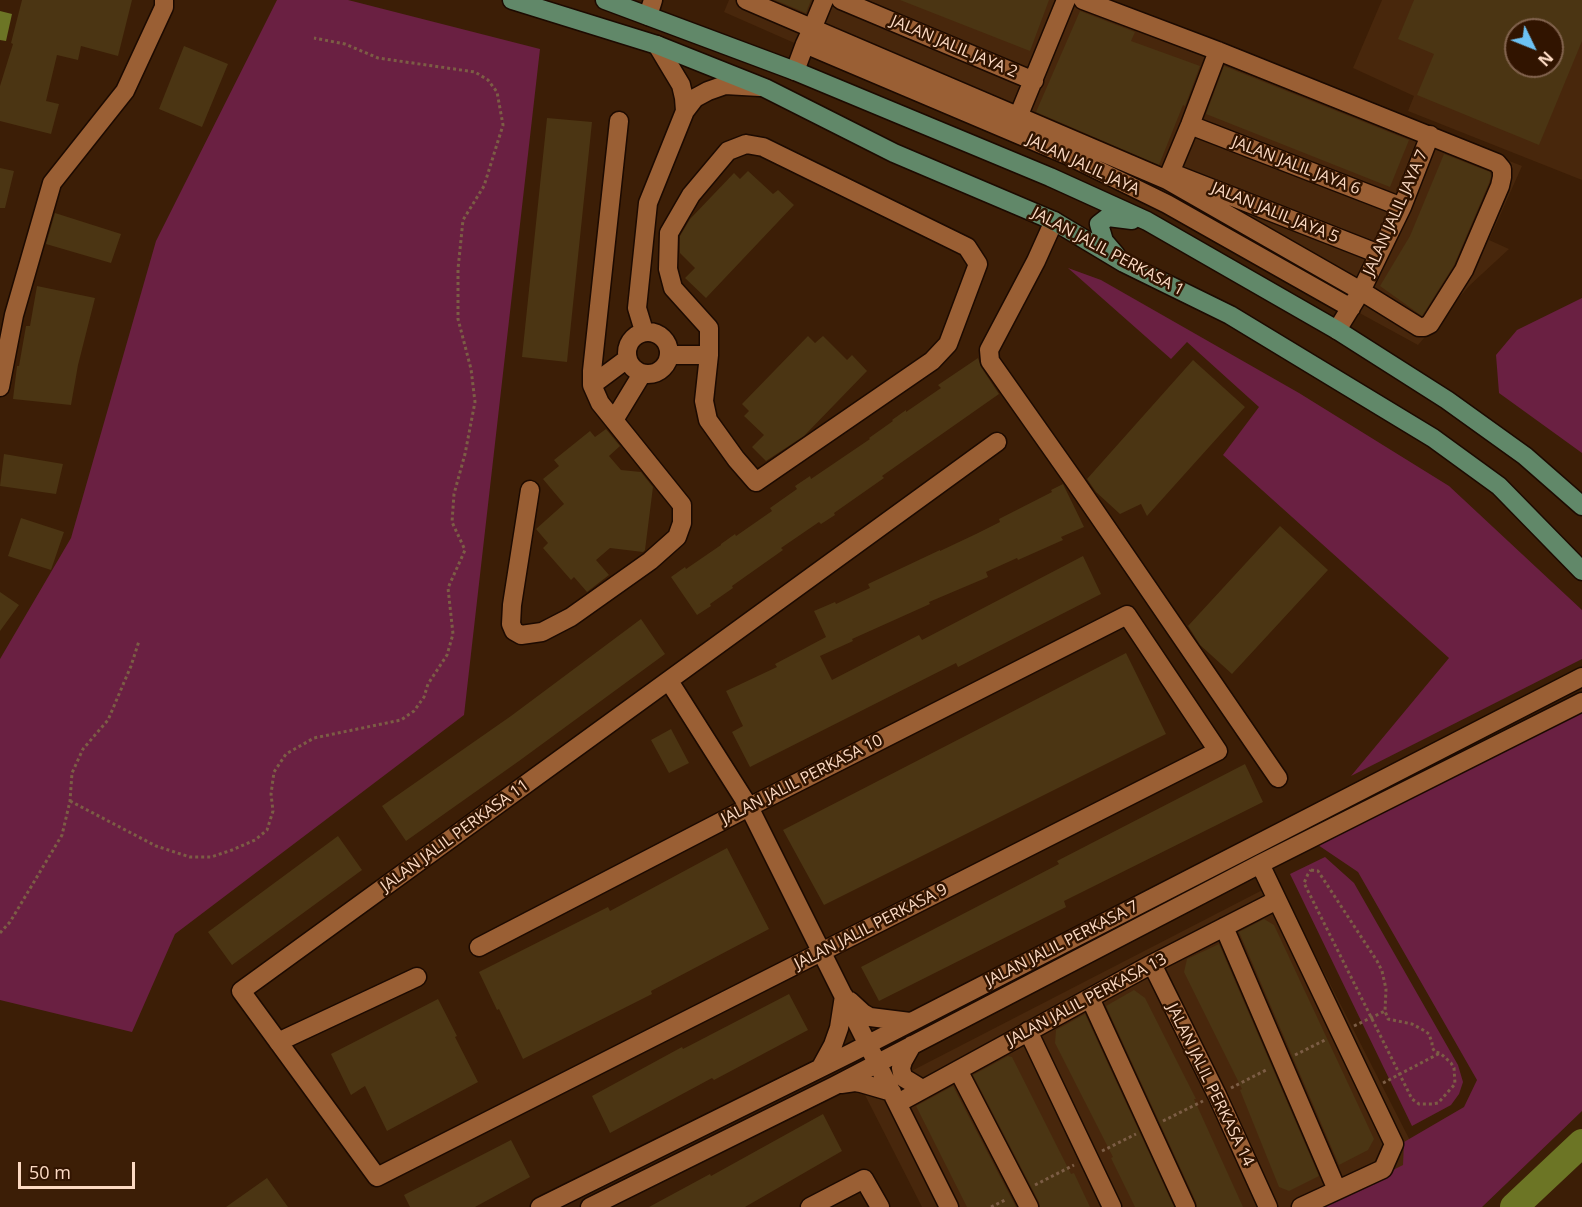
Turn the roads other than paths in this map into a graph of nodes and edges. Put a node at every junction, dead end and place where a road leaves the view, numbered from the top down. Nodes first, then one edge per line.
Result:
1 (164, 0) edge
2 (606, 0) edge
3 (746, 0) edge
4 (824, 0) edge
5 (841, 0) edge
6 (1066, 0) edge
7 (1083, 0) edge
8 (525, 2) edge
9 (650, 8) edge
10 (809, 36) junction
11 (657, 45) junction
12 (1218, 51) junction
13 (795, 71) junction
14 (1034, 81) junction
15 (765, 88) junction
16 (685, 111) junction
17 (1018, 117) junction
18 (619, 121) dead end
19 (1190, 125) junction
20 (1430, 135) junction
21 (1169, 176) junction
22 (1402, 207) junction
23 (1054, 221) junction
24 (1147, 221) junction
25 (1379, 254) junction
26 (1124, 262) junction
27 (1361, 291) junction
28 (1351, 308) junction
29 (1337, 330) junction
30 (644, 331) junction
31 (709, 355) junction
32 (669, 356) junction
33 (627, 359) junction
34 (642, 374) junction
35 (592, 385) junction
36 (0, 387) edge
37 (614, 420) junction
38 (997, 442) dead end
39 (530, 490) dead end
40 (1582, 506) edge
41 (1582, 571) edge
42 (1127, 615) joint
43 (1582, 677) edge
44 (669, 681) junction
45 (1582, 702) edge
46 (1278, 778) dead end
47 (749, 807) junction
48 (1260, 864) junction
49 (1277, 900) junction
50 (1224, 927) junction
51 (478, 947) dead end
52 (822, 952) junction
53 (1152, 964) junction
54 (417, 977) dead end
55 (844, 996) junction
56 (1090, 998) junction
57 (910, 1022) junction
58 (1028, 1031) junction
59 (278, 1042) junction
60 (868, 1044) junction
61 (913, 1045) junction
62 (878, 1063) junction
63 (821, 1067) junction
64 (958, 1070) junction
65 (834, 1086) junction
66 (922, 1089) junction
67 (895, 1097) junction
68 (1337, 1190) junction
69 (540, 1207) edge
70 (590, 1207) edge
71 (810, 1207) edge
72 (880, 1207) edge
73 (949, 1207) edge
74 (1029, 1207) edge
75 (1112, 1207) edge
76 (1186, 1207) edge
77 (1268, 1207) edge
78 (1301, 1207) edge

1 - 36 street
2 - 9 main road
3 - 10 street
4 - 10 street
5 - 14 street, JALAN JALIL JAYA 2
6 - 14 street
7 - 12 street
8 - 11 main road, JALAN JALIL PERKASA 1
9 - 13 main road
10 - 13 street
10 - 17 street
10 - 28 street, JALAN JALIL JAYA
11 - 15 main road, JALAN JALIL PERKASA 1
11 - 16 street
12 - 19 street
12 - 20 street
13 - 24 main road
14 - 17 street
15 - 16 street
15 - 23 main road, JALAN JALIL PERKASA 1
16 - 30 street
17 - 21 street
18 - 35 street
19 - 21 street
19 - 22 street, JALAN JALIL JAYA 6
20 - 22 street, JALAN JALIL JAYA 7
20 - 27 street
21 - 25 street, JALAN JALIL JAYA 5
21 - 27 street
22 - 25 street, JALAN JALIL JAYA 7
23 - 26 main road, JALAN JALIL PERKASA 1
23 - 46 street
24 - 26 main road
24 - 29 main road
25 - 27 street, JALAN JALIL JAYA 7
26 - 41 main road, JALAN JALIL PERKASA 1
27 - 28 street, JALAN JALIL JAYA 7
28 - 29 street, JALAN JALIL JAYA 7
29 - 40 main road
30 - 32 street
30 - 33 street
31 - 31 street
31 - 32 street
32 - 34 street
33 - 34 street
33 - 35 street
34 - 37 street
35 - 37 street
37 - 39 street
38 - 44 street, JALAN JALIL PERKASA 11
42 - 47 street, JALAN JALIL PERKASA 10
42 - 52 street, JALAN JALIL PERKASA 9
43 - 57 street, JALAN JALIL PERKASA 7
44 - 47 street
44 - 59 street, JALAN JALIL PERKASA 11
45 - 48 street, JALAN JALIL PERKASA 7
47 - 51 street, JALAN JALIL PERKASA 10
47 - 52 street
48 - 49 street
48 - 61 street, JALAN JALIL PERKASA 7
49 - 50 street, JALAN JALIL PERKASA 13
49 - 68 street
50 - 53 street, JALAN JALIL PERKASA 13
50 - 68 street
52 - 55 street
52 - 59 street, JALAN JALIL PERKASA 9
53 - 56 street, JALAN JALIL PERKASA 13
53 - 77 street, JALAN JALIL PERKASA 14
54 - 59 street
55 - 57 street
55 - 60 street
55 - 63 street
56 - 58 street, JALAN JALIL PERKASA 13
56 - 76 street
57 - 60 street, JALAN JALIL PERKASA 7
58 - 64 street, JALAN JALIL PERKASA 13
58 - 75 street
60 - 62 street
60 - 63 street, JALAN JALIL PERKASA 7
61 - 62 street, JALAN JALIL PERKASA 7
61 - 66 street
62 - 65 street, JALAN JALIL PERKASA 7
62 - 67 street
63 - 69 street, JALAN JALIL PERKASA 7
64 - 66 street, JALAN JALIL PERKASA 13
64 - 74 street
65 - 67 street
65 - 70 street, JALAN JALIL PERKASA 7
66 - 67 street, JALAN JALIL PERKASA 13
67 - 73 street
68 - 78 street
71 - 72 street

